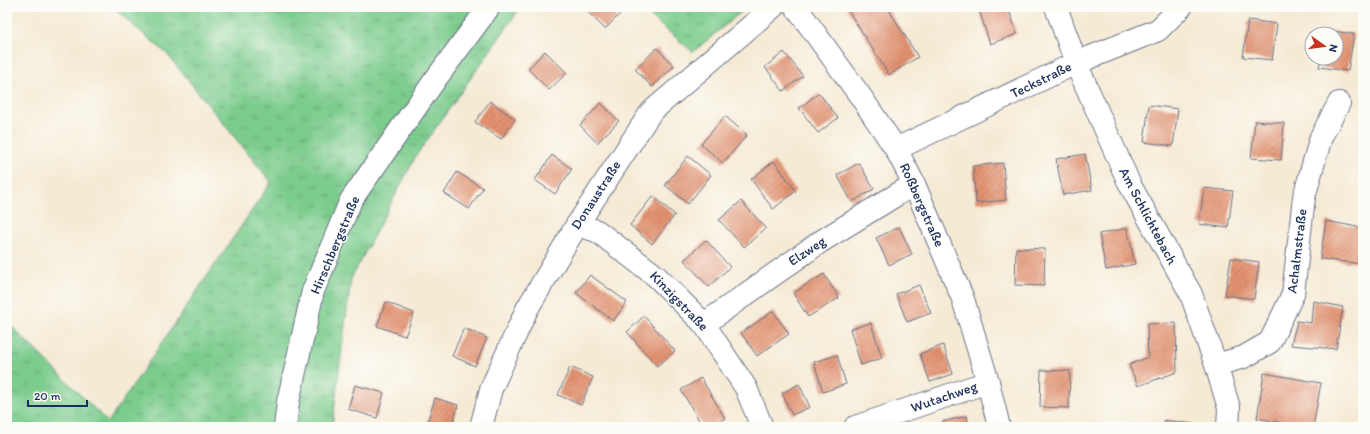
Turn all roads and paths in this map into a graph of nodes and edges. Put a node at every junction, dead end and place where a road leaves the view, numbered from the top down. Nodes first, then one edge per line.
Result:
1 (489, 7) edge
2 (773, 7) edge
3 (796, 7) edge
4 (1056, 7) edge
5 (1181, 7) edge
6 (1076, 63) junction
7 (1339, 103) dead end
8 (896, 149) junction
9 (914, 184) junction
10 (577, 225) junction
11 (704, 324) junction
12 (1216, 365) junction
13 (988, 382) junction
14 (285, 427) edge
15 (481, 427) edge
16 (762, 427) edge
17 (855, 427) edge
18 (999, 427) edge
19 (1228, 427) edge

1 - 14 street, Hirschbergstraße
2 - 10 street, Donaustraße
3 - 8 street, Roßbergstraße
4 - 6 street, Am Schlichtebach
5 - 6 street, Teckstraße
6 - 8 street, Teckstraße
6 - 12 street, Am Schlichtebach
7 - 12 street, Achalmstraße
8 - 9 street, Roßbergstraße
9 - 11 street, Elzweg
9 - 13 street, Roßbergstraße
10 - 11 street, Kinzigstraße
10 - 15 street, Donaustraße
11 - 16 street, Kinzigstraße
12 - 19 street, Am Schlichtebach
13 - 17 street, Wutachweg
13 - 18 street, Roßbergstraße

